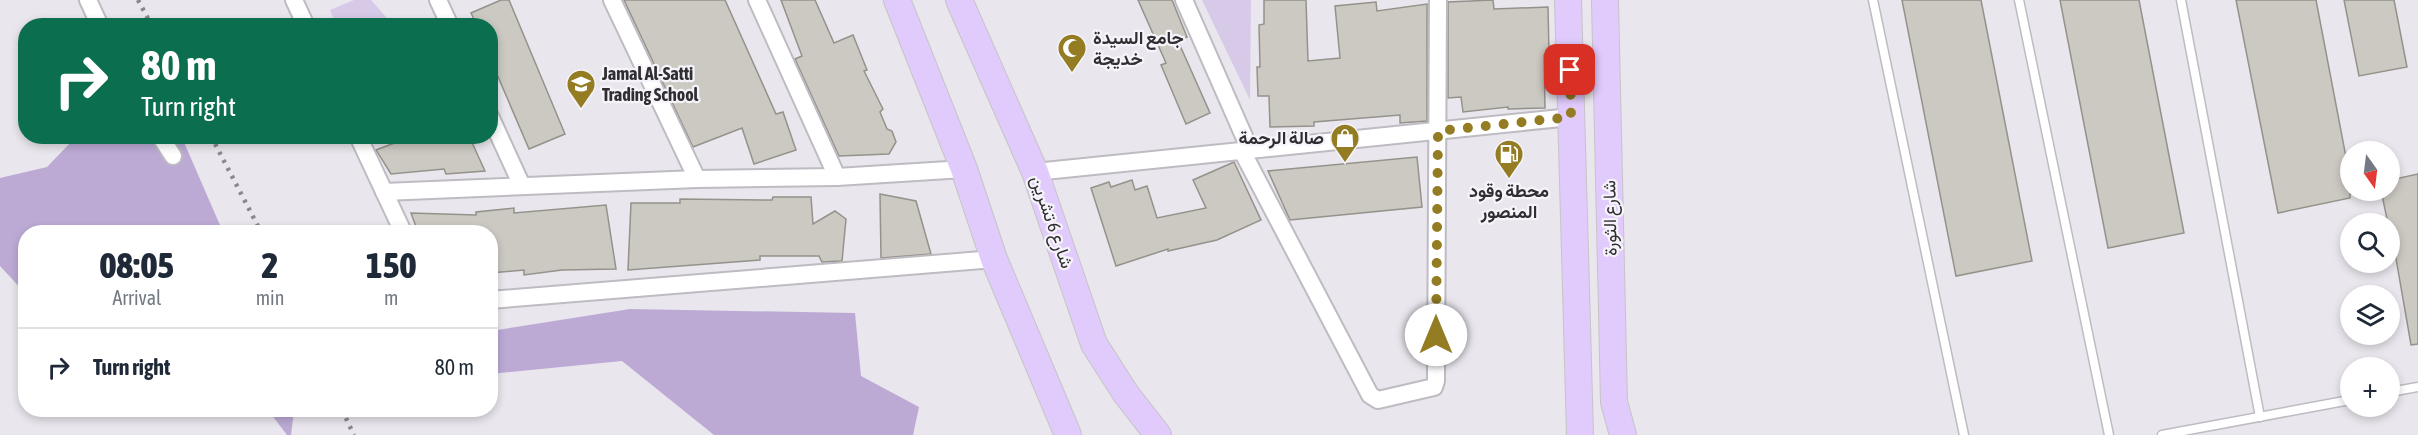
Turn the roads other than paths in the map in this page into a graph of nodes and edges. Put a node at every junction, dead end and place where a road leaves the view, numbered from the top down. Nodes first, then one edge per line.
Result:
1 (88, 0) edge
2 (294, 0) edge
3 (438, 0) edge
4 (612, 0) edge
5 (757, 0) edge
6 (897, 0) edge
7 (959, 0) edge
8 (1184, 0) edge
9 (1438, 0) edge
10 (1568, 0) edge
11 (1605, 0) edge
12 (1873, 0) edge
13 (2019, 0) edge
14 (2181, 0) edge
15 (96, 18) edge
16 (302, 18) edge
17 (446, 18) edge
18 (1571, 117) junction
19 (1438, 131) junction
20 (498, 134) edge
21 (165, 144) edge
22 (362, 144) edge
23 (1246, 150) junction
24 (173, 156) dead end
25 (964, 169) junction
26 (1035, 172) junction
27 (837, 177) junction
28 (697, 179) junction
29 (522, 186) junction
30 (384, 192) junction
31 (400, 225) edge
32 (994, 260) junction
33 (498, 299) edge
34 (2418, 387) edge
35 (2400, 390) edge
36 (2340, 402) edge
37 (2260, 417) junction
38 (1068, 435) edge
39 (1158, 435) edge
40 (1580, 435) edge
41 (1623, 435) edge
42 (1964, 435) edge
43 (2109, 435) edge
44 (2162, 435) edge

1 - 15 street
2 - 16 street
3 - 17 street
4 - 28 street
5 - 27 street
6 - 25 main road
7 - 26 main road, شارع 6 تشرين
8 - 23 street
9 - 19 street
10 - 18 main road, شارع الثورة
11 - 41 main road, شارع الثورة
12 - 42 lane
13 - 43 lane
14 - 37 lane
18 - 19 street
18 - 40 main road, شارع الثورة
19 - 23 street
19 - 23 street
20 - 29 street
21 - 24 street
22 - 30 street
23 - 26 street
25 - 27 street
25 - 32 main road
26 - 39 main road, شارع 6 تشرين
27 - 28 street
28 - 29 street
29 - 30 street
30 - 31 street
32 - 33 street
32 - 38 main road
34 - 35 lane
36 - 37 lane
37 - 44 lane

